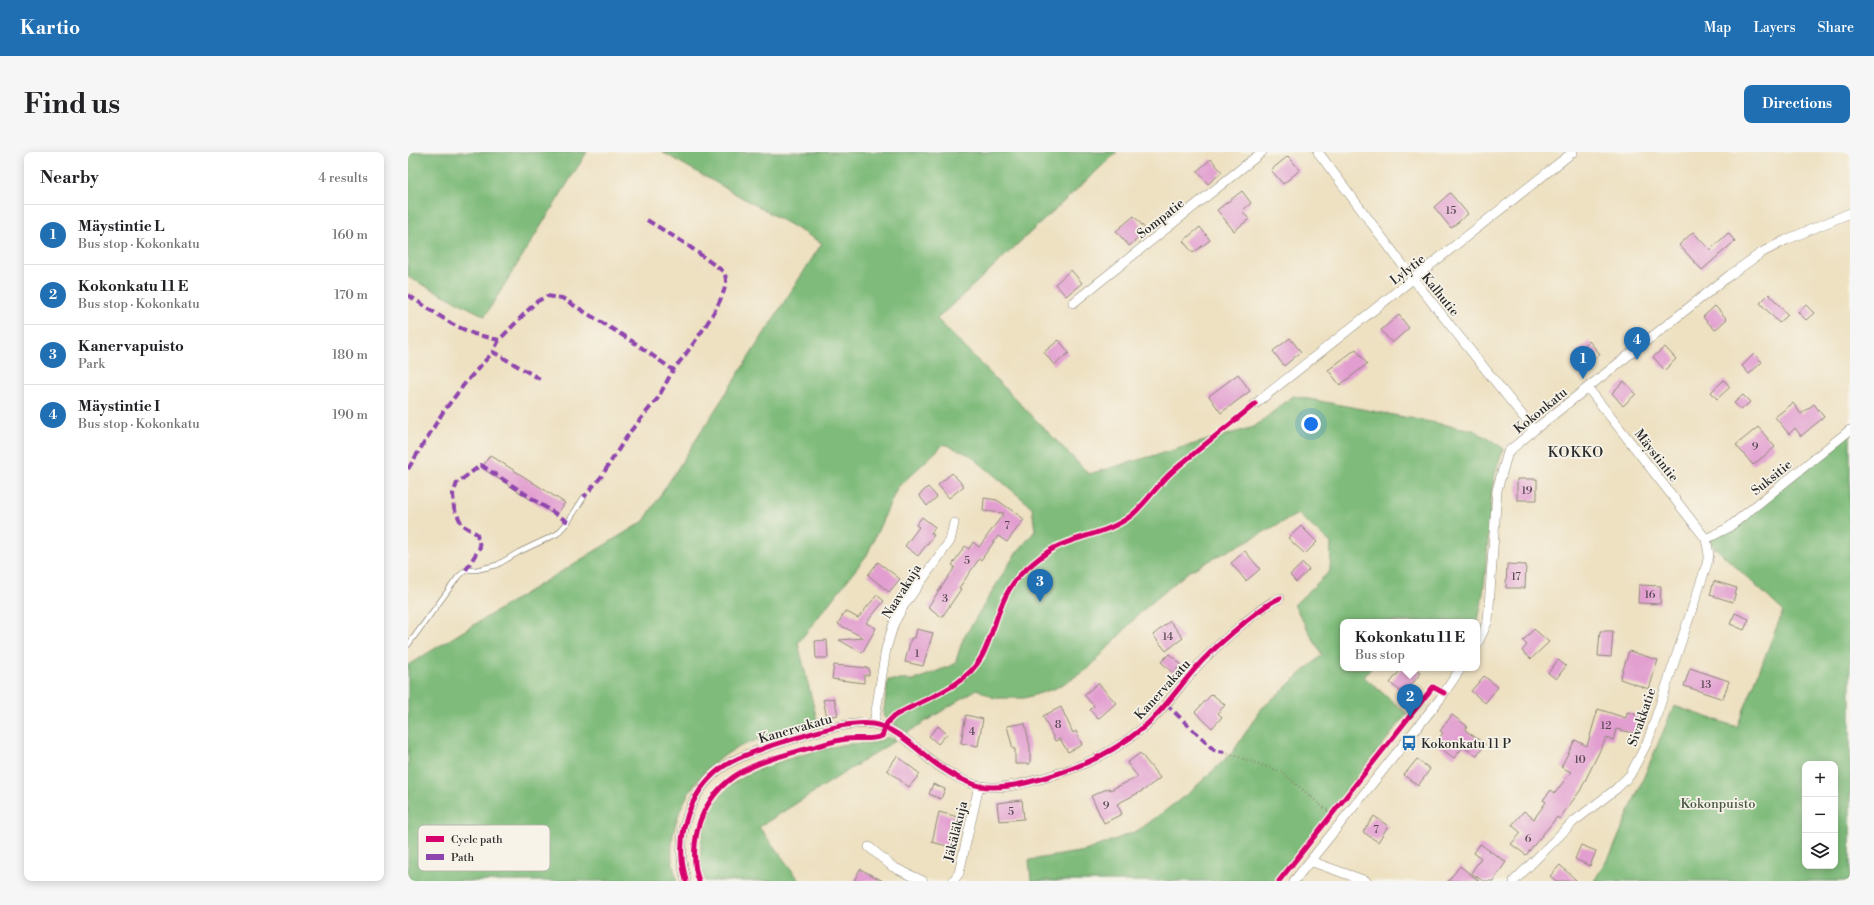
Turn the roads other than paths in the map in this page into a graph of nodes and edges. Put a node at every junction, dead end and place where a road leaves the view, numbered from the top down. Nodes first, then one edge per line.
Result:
1 (1262, 152) edge
2 (1318, 152) edge
3 (1573, 152) edge
4 (1850, 213) edge
5 (1414, 280) junction
6 (1073, 303) dead end
7 (1588, 388) junction
8 (1256, 404) dead end
9 (1534, 430) junction
10 (1850, 430) edge
11 (584, 498) dead end
12 (954, 523) dead end
13 (1706, 539) junction
14 (1280, 598) dead end
15 (1480, 638) edge
16 (408, 644) edge
17 (1459, 671) edge
18 (874, 724) junction
19 (979, 786) junction
20 (869, 847) dead end
21 (1310, 861) junction
22 (686, 881) edge
23 (923, 881) edge
24 (953, 881) edge
25 (1294, 881) edge
26 (1366, 881) edge
27 (1514, 881) edge

1 - 6 street, Sompatie
2 - 5 street, Kalhutie
3 - 5 street, Lylytie
4 - 7 street, Kokonkatu
5 - 8 street, Lylytie
5 - 9 street, Kalhutie
7 - 9 street, Kokonkatu
7 - 13 street, Mäystintie
9 - 15 street, Kokonkatu
10 - 13 street, Suksitie
11 - 16 lane
12 - 18 street, Naavakuja
13 - 27 street, Sivakkatie
14 - 19 street, Kanervakatu
17 - 21 street
18 - 19 street, Kanervakatu
18 - 22 street, Kanervakatu
19 - 24 street, Jäkäläkuja
20 - 23 street
21 - 25 street
21 - 26 street

